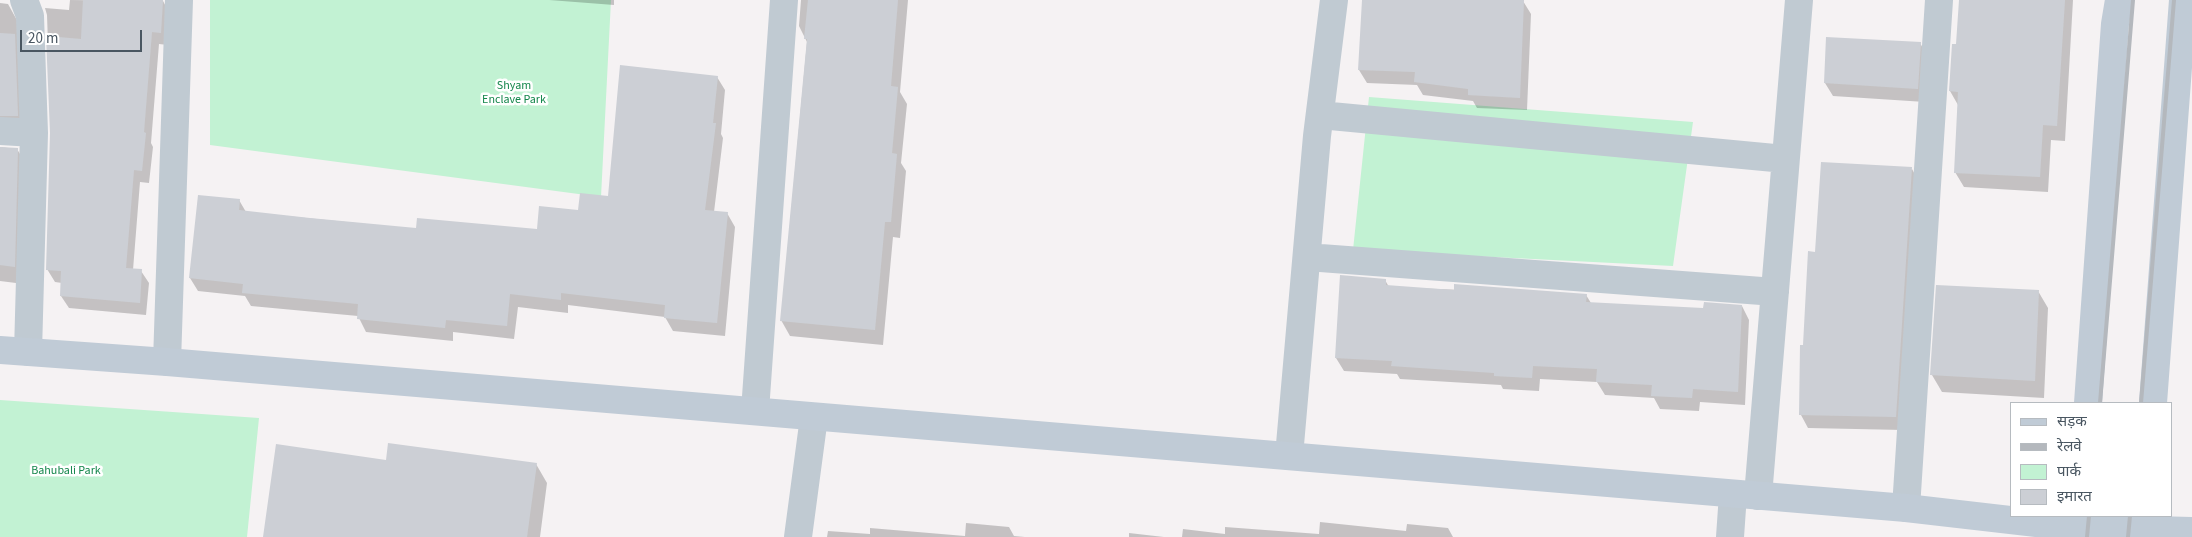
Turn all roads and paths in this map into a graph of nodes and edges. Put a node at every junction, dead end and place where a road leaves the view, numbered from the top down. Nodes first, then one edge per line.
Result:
1 (24, 0) edge
2 (179, 0) edge
3 (784, 0) edge
4 (1334, 0) edge
5 (1798, 0) edge
6 (1939, 0) edge
7 (2119, 0) edge
8 (2183, 0) edge
9 (2186, 33) edge
10 (1320, 115) junction
11 (0, 131) edge
12 (34, 133) junction
13 (1785, 159) junction
14 (1307, 257) junction
15 (1775, 292) junction
16 (0, 350) edge
17 (28, 352) junction
18 (167, 362) junction
19 (2088, 402) edge
20 (2153, 402) edge
21 (755, 411) junction
22 (814, 417) junction
23 (1289, 456) junction
24 (1746, 495) junction
25 (1906, 508) junction
26 (2079, 527) edge
27 (2144, 528) edge
28 (2192, 531) edge
29 (798, 537) edge
30 (1730, 537) edge

1 - 12 street
2 - 18 street
3 - 21 street
4 - 10 street
5 - 13 street
6 - 25 street
7 - 19 street
8 - 9 street
9 - 20 street
10 - 13 street
10 - 14 street
11 - 12 street
12 - 17 street
13 - 15 street
14 - 15 street
14 - 23 street
15 - 24 street
16 - 17 street
17 - 18 street
18 - 21 street
21 - 22 street
22 - 23 street
22 - 29 street
23 - 24 street
24 - 25 street
24 - 30 street
25 - 26 street
26 - 27 street
27 - 28 street

